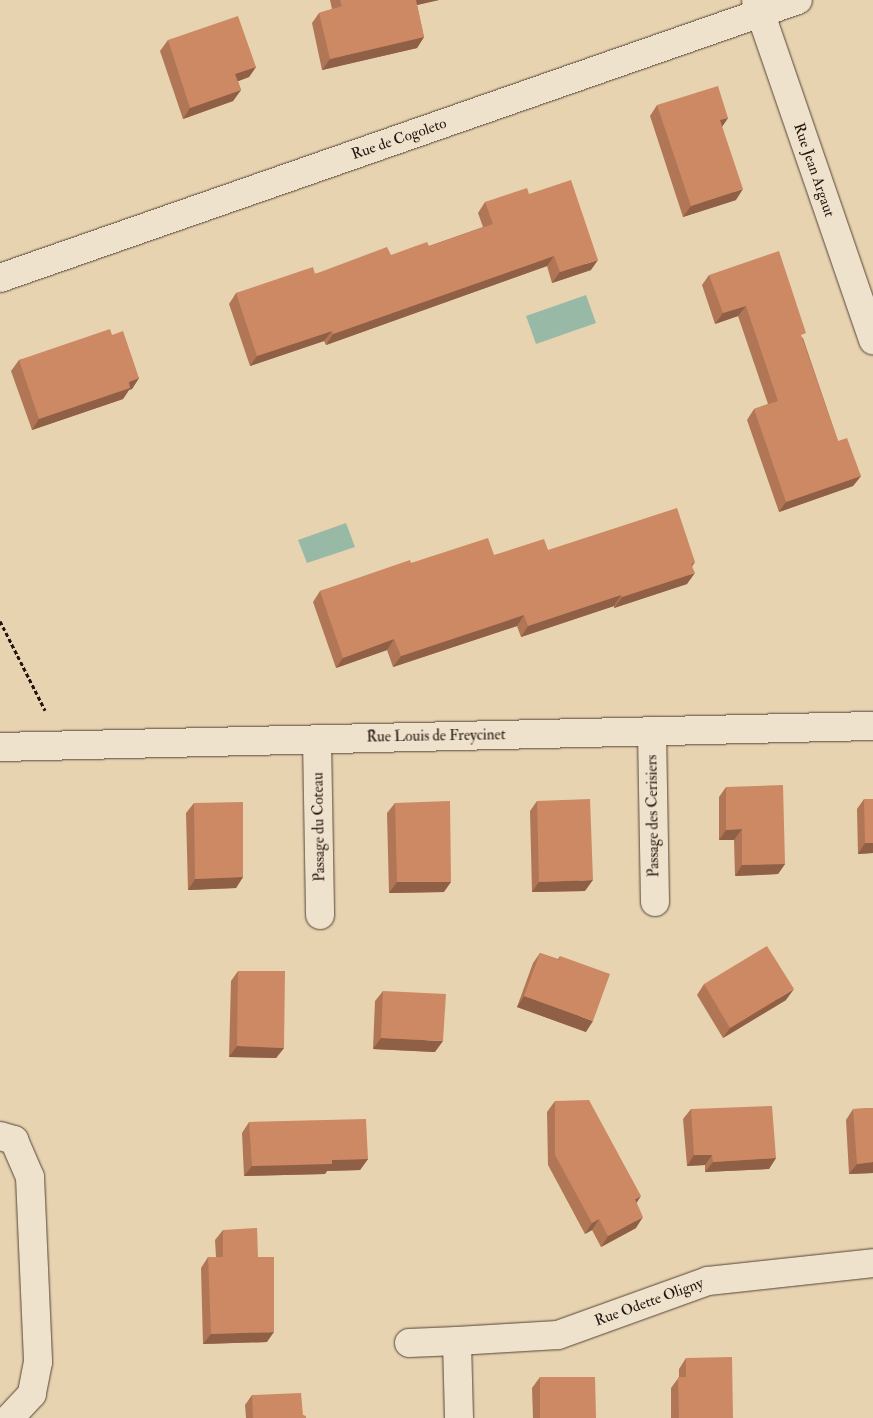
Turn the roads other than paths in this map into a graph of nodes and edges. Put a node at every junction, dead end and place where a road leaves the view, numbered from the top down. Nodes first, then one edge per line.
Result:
1 (798, 0) edge
2 (758, 6) edge
3 (0, 278) edge
4 (873, 340) edge
5 (873, 726) edge
6 (652, 731) junction
7 (317, 739) junction
8 (0, 747) edge
9 (655, 902) dead end
10 (320, 915) dead end
11 (0, 1136) edge
12 (873, 1263) edge
13 (457, 1341) junction
14 (409, 1343) dead end
15 (10, 1418) edge
16 (460, 1418) edge

1 - 2 street, Rue de Cogoleto
2 - 3 street, Rue de Cogoleto
2 - 4 street, Rue Jean Argaut
5 - 6 street, Rue Louis de Freycinet
6 - 7 street, Rue Louis de Freycinet
6 - 9 street, Passage des Cerisiers
7 - 8 street, Rue Louis de Freycinet
7 - 10 street, Passage du Coteau
11 - 15 street
12 - 13 street, Rue Odette Oligny
13 - 14 street, Rue Odette Oligny
13 - 16 street

